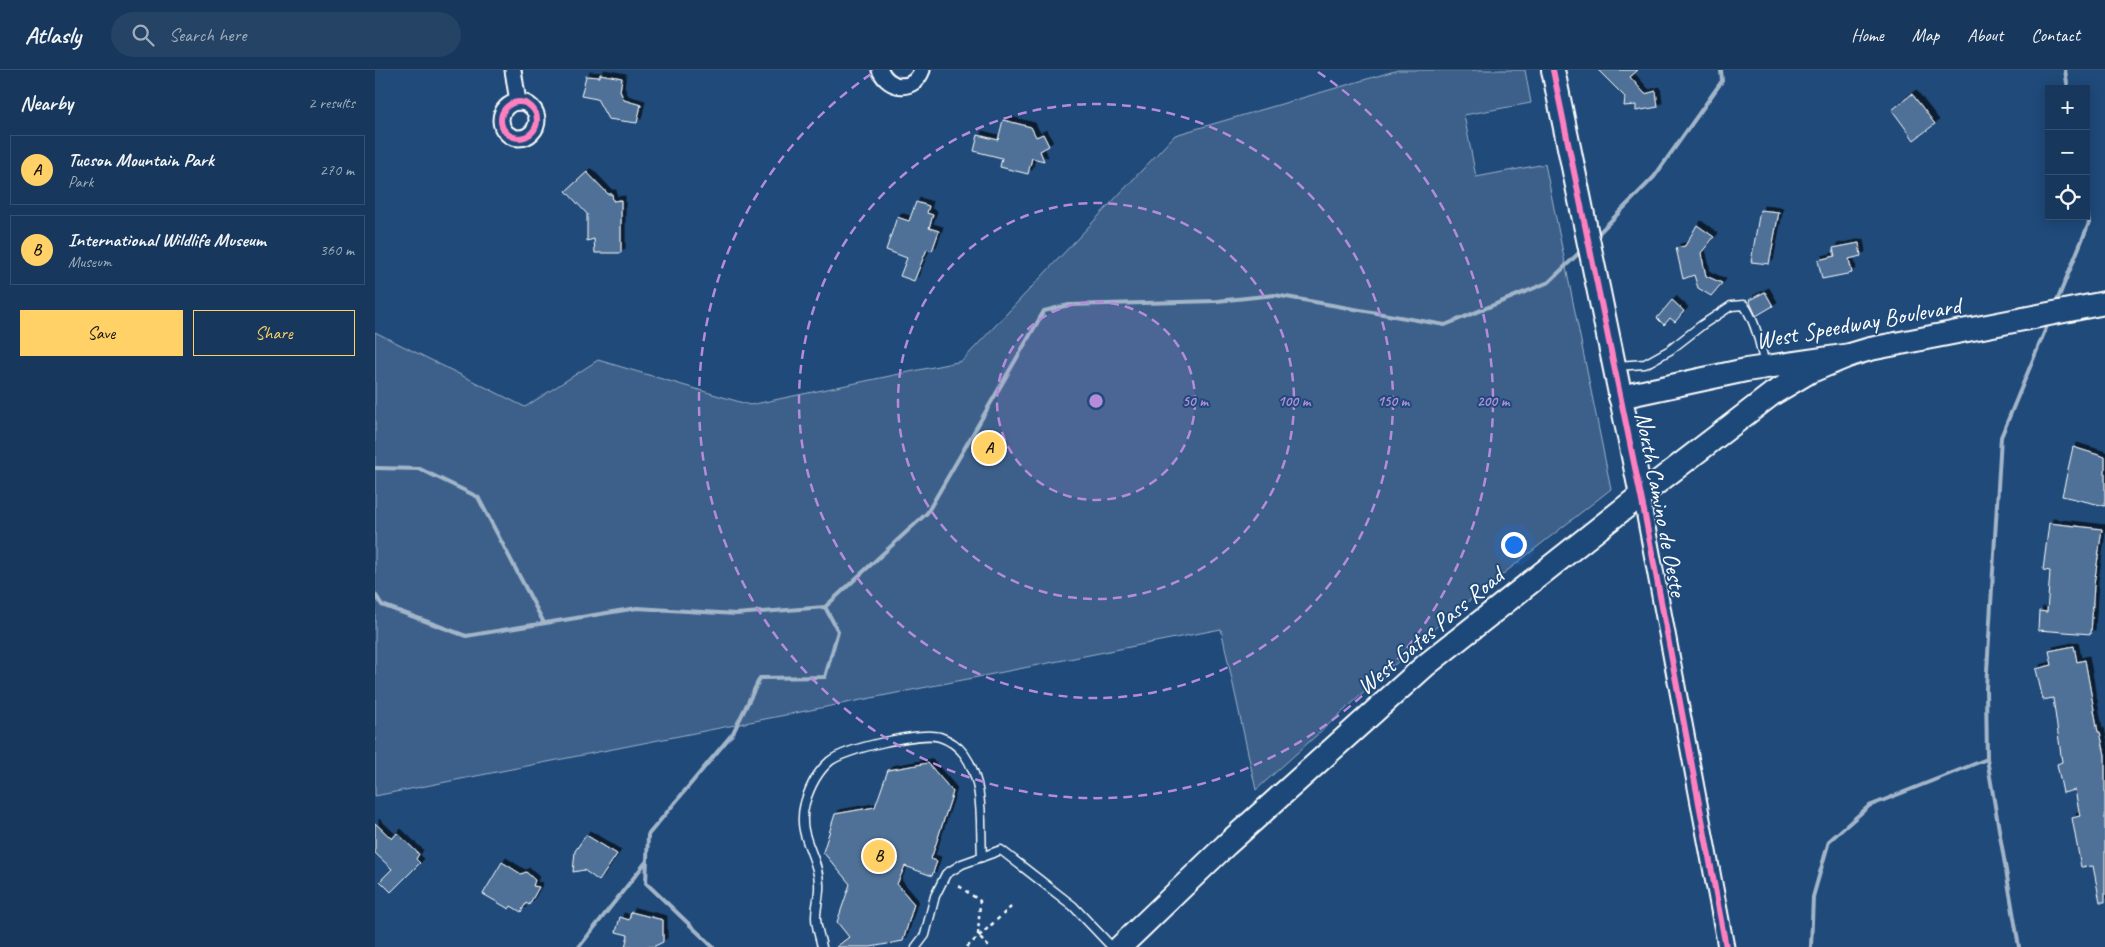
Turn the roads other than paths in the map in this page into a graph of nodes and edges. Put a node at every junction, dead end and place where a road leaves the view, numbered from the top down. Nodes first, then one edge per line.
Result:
1 (513, 70) edge
2 (880, 70) edge
3 (922, 70) edge
4 (1553, 70) edge
5 (518, 102) dead end
6 (2105, 303) edge
7 (1850, 355) junction
8 (1614, 366) junction
9 (1765, 367) junction
10 (1620, 397) junction
11 (1641, 495) junction
12 (982, 857) junction
13 (822, 947) edge
14 (917, 947) edge
15 (1112, 947) edge
16 (1120, 947) edge
17 (1726, 947) edge

1 - 5 street
2 - 3 street
4 - 8 main road, North Camino de Oeste
6 - 7 main road, West Speedway Boulevard
7 - 9 main road, West Speedway Boulevard
7 - 11 main road, West Gates Pass Road
8 - 9 lane
8 - 10 main road, North Camino de Oeste
9 - 10 main road, West Speedway Boulevard
10 - 11 main road, North Camino de Oeste
11 - 16 main road, West Gates Pass Road
11 - 17 street, North Camino de Oeste
12 - 13 lane
12 - 14 lane
12 - 15 lane

